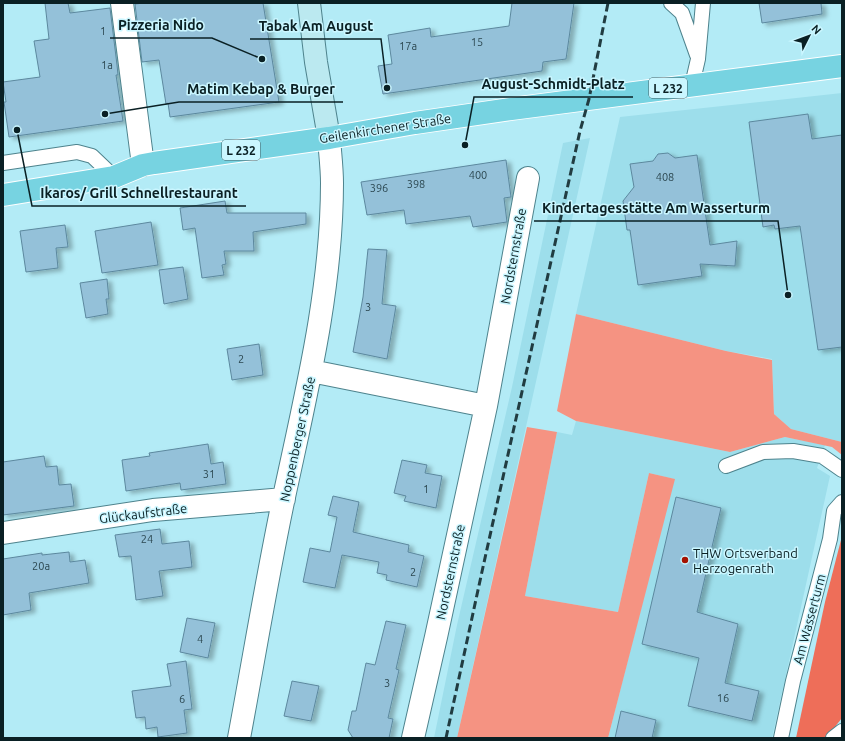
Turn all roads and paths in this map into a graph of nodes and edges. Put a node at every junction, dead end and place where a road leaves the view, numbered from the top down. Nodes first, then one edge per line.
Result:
1 (122, 3) edge
2 (309, 3) edge
3 (671, 3) edge
4 (703, 3) edge
5 (698, 59) junction
6 (842, 66) edge
7 (692, 85) junction
8 (328, 138) junction
9 (3, 163) edge
10 (143, 165) junction
11 (114, 177) junction
12 (528, 178) dead end
13 (3, 195) edge
14 (311, 371) junction
15 (486, 406) junction
16 (726, 466) dead end
17 (842, 470) edge
18 (284, 499) junction
19 (842, 502) edge
20 (3, 533) edge
21 (842, 732) edge
22 (239, 738) edge
23 (413, 738) edge
24 (781, 738) edge
25 (833, 738) edge

1 - 10 street
2 - 8 main road
3 - 5 lane
4 - 5 lane
5 - 7 lane
6 - 7 main road, Geilenkirchener Straße / L 232
7 - 8 main road, Geilenkirchener Straße / L 232
8 - 10 main road, Geilenkirchener Straße / L 232
8 - 14 street, Noppenberger Straße
9 - 11 lane
10 - 11 main road, Geilenkirchener Straße / L 232
11 - 13 main road, Geilenkirchener Straße / L 232
12 - 15 street, Nordsternstraße
14 - 15 street
14 - 18 street, Noppenberger Straße
15 - 23 street, Nordsternstraße
16 - 17 lane
18 - 20 street, Glückaufstraße
18 - 22 street, Noppenberger Straße
19 - 24 lane, Am Wasserturm
21 - 25 lane

